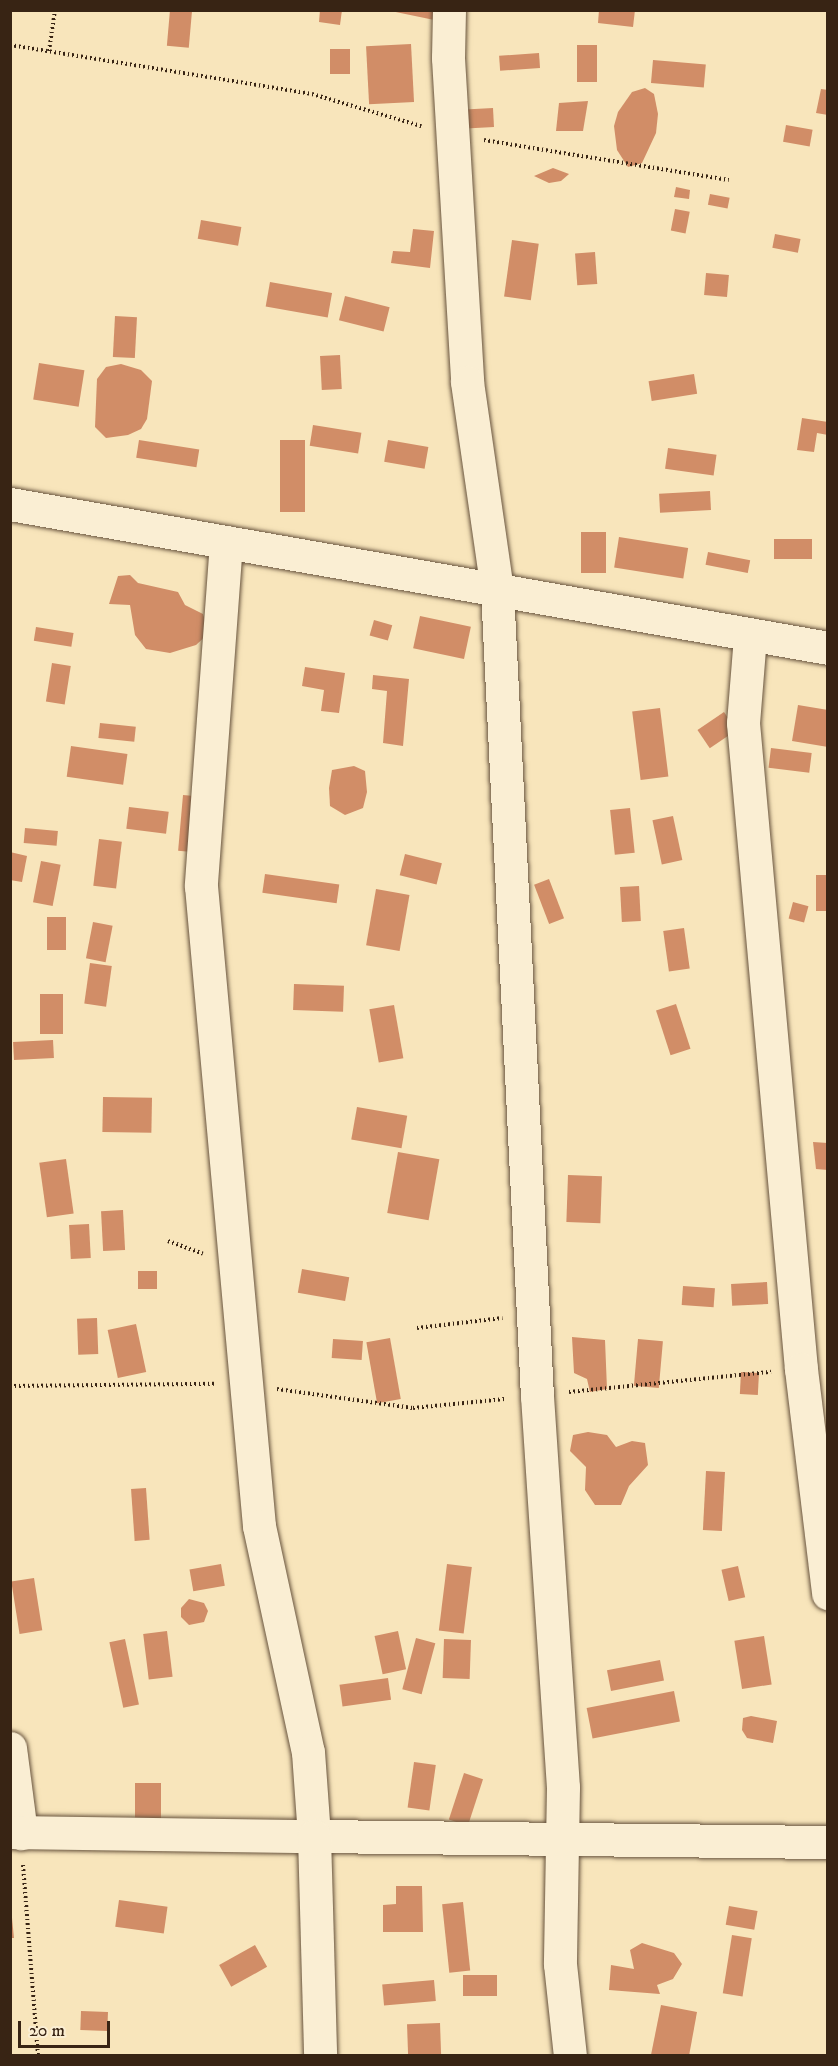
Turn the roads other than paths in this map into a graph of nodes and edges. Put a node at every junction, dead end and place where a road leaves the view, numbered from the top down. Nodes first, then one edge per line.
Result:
1 (449, 10) edge
2 (10, 504) edge
3 (226, 542) junction
4 (496, 590) junction
5 (750, 636) junction
6 (828, 648) edge
7 (828, 1593) edge
8 (10, 1748) edge
9 (16, 1832) edge
10 (314, 1836) junction
11 (561, 1839) junction
12 (828, 1842) edge
13 (320, 2055) edge
14 (570, 2055) edge

1 - 4 street
2 - 3 street
3 - 4 street
3 - 10 street
4 - 5 street
4 - 11 street
5 - 6 street
5 - 7 street
8 - 9 street
9 - 10 street
10 - 11 street
10 - 13 street
11 - 12 street
11 - 14 street

